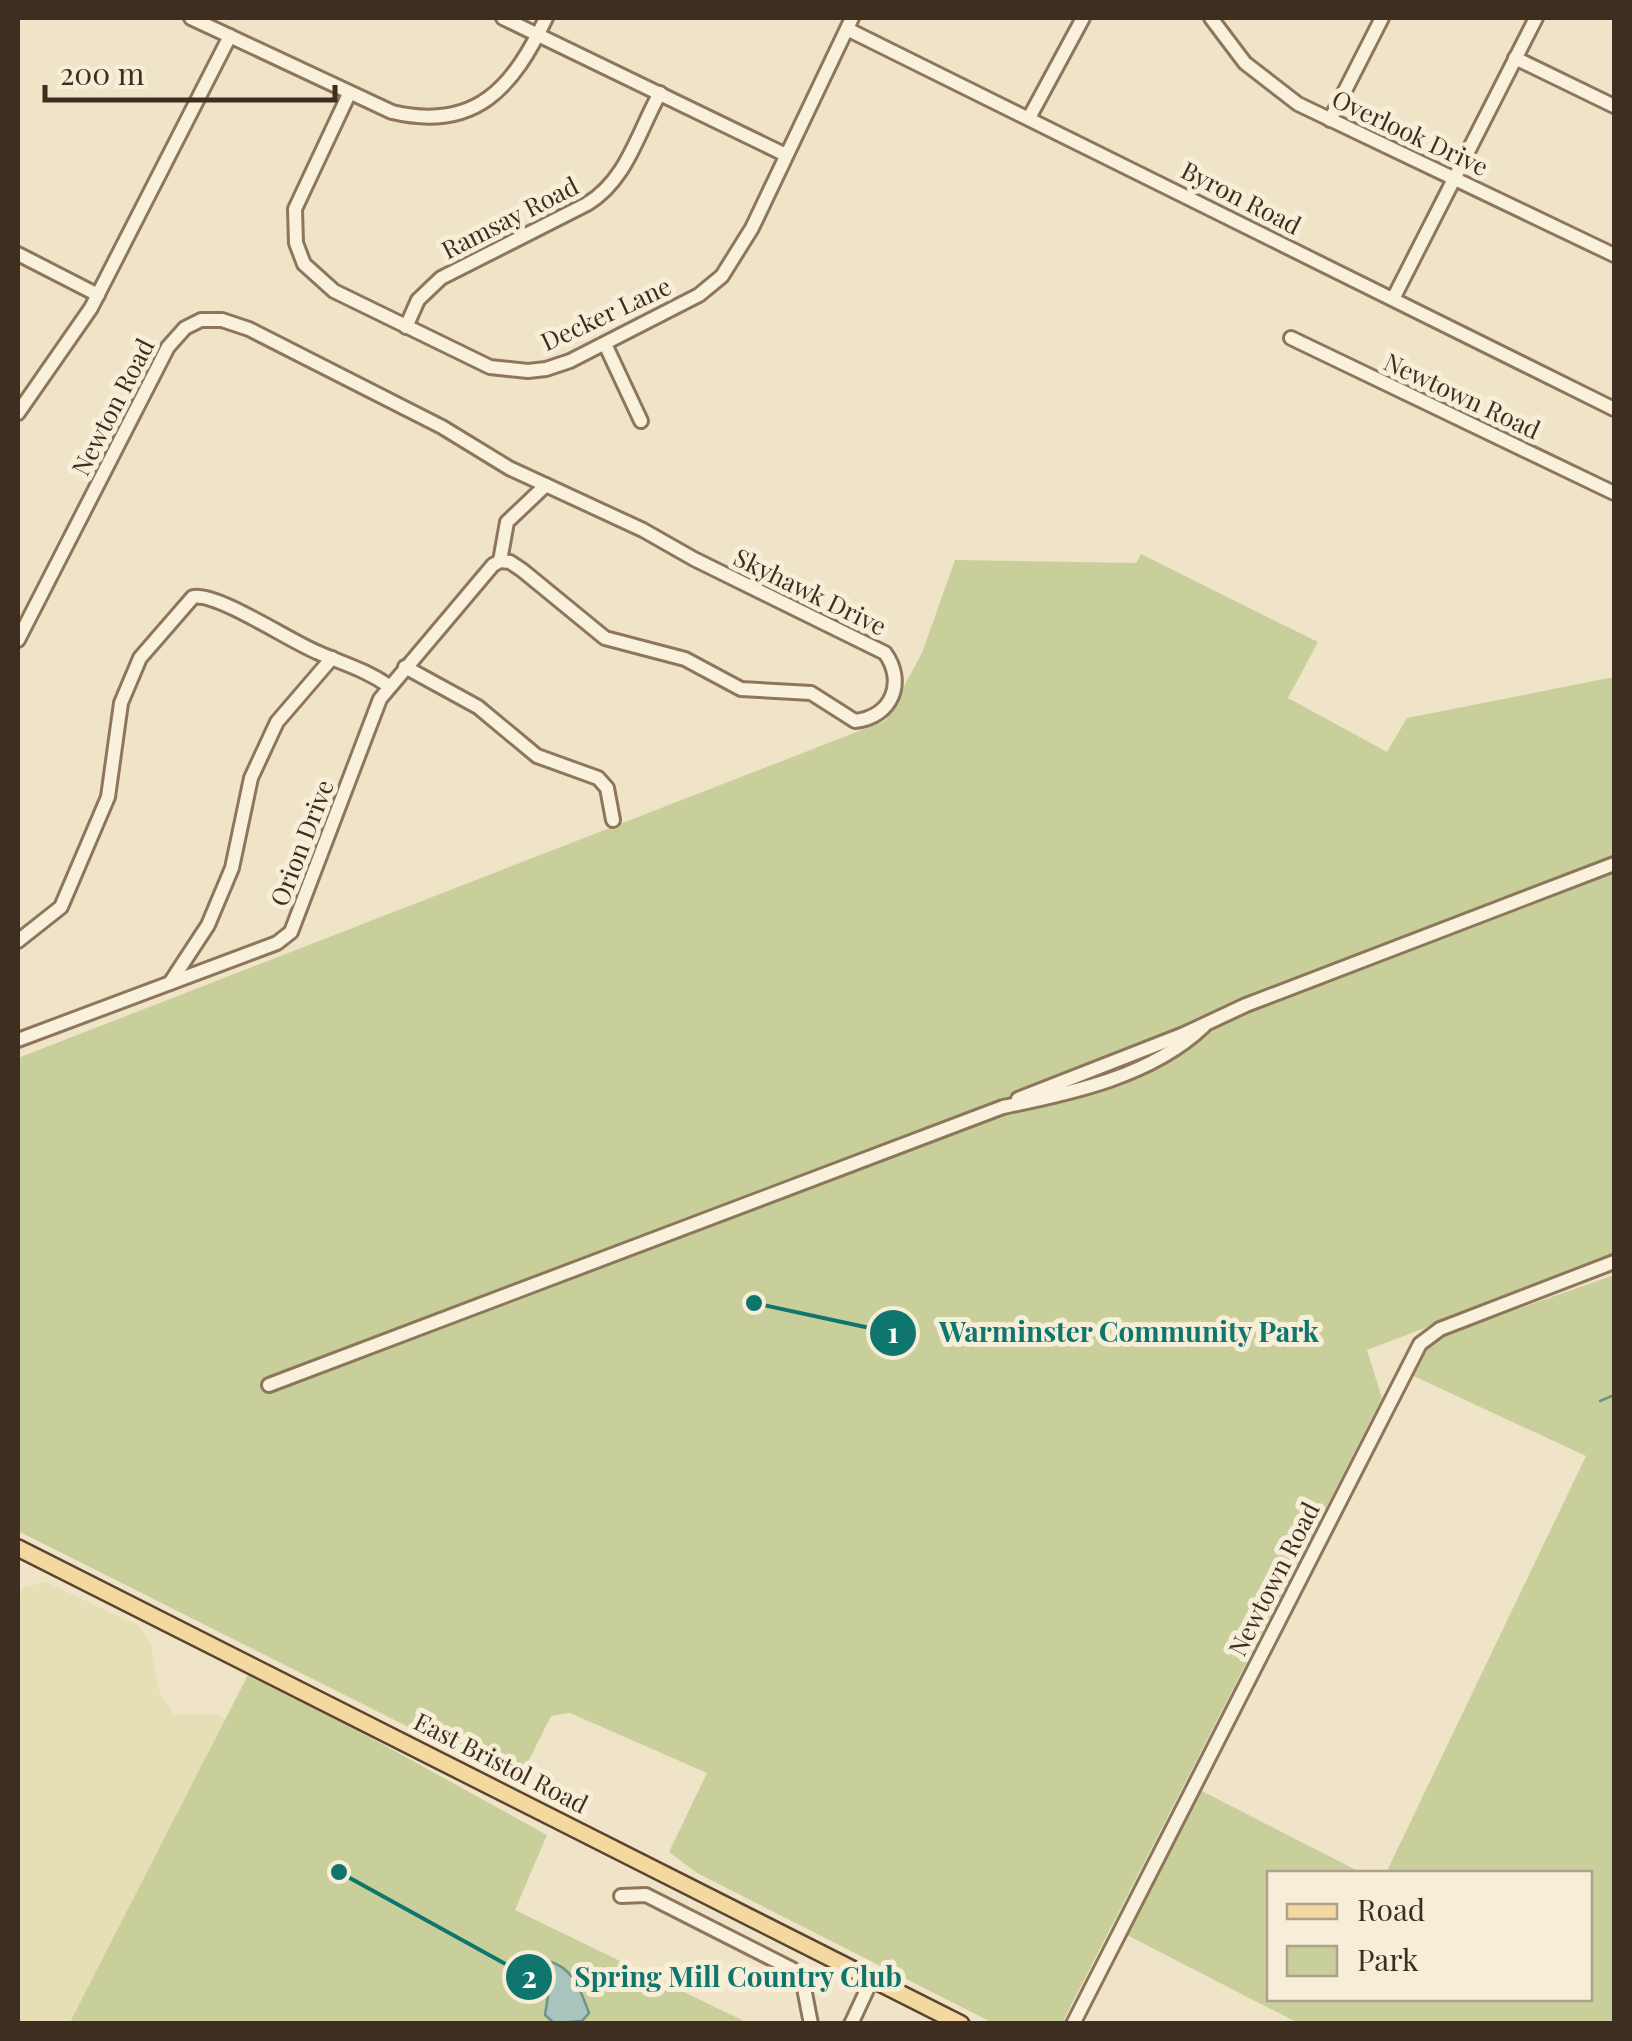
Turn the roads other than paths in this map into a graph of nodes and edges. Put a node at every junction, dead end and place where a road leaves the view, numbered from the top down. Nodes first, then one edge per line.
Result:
1 (191, 18) edge
2 (503, 18) edge
3 (546, 18) edge
4 (1083, 18) edge
5 (1212, 18) edge
6 (1382, 18) edge
7 (1536, 18) edge
8 (849, 23) edge
9 (538, 34) junction
10 (230, 36) junction
11 (1515, 58) junction
12 (660, 93) junction
13 (349, 94) junction
14 (1614, 106) edge
15 (1029, 118) junction
16 (1330, 120) junction
17 (786, 155) junction
18 (1453, 178) junction
19 (18, 254) edge
20 (1614, 255) edge
21 (98, 295) junction
22 (1393, 299) junction
23 (406, 327) junction
24 (1290, 338) dead end
25 (604, 344) junction
26 (1614, 409) edge
27 (18, 413) edge
28 (641, 421) dead end
29 (530, 478) joint
30 (546, 485) junction
31 (1614, 493) edge
32 (502, 561) junction
33 (18, 640) edge
34 (332, 658) junction
35 (405, 667) junction
36 (388, 686) junction
37 (613, 820) dead end
38 (1614, 864) edge
39 (18, 941) edge
40 (170, 982) junction
41 (18, 1040) edge
42 (1614, 1262) edge
43 (269, 1385) dead end
44 (18, 1548) edge
45 (621, 1896) dead end
46 (872, 1979) junction
47 (811, 2024) edge
48 (851, 2024) edge
49 (961, 2024) edge
50 (1073, 2024) edge

1 - 10 street
2 - 9 street
3 - 9 street
4 - 15 street
5 - 16 street, Overlook Drive
6 - 16 street
7 - 11 street
8 - 15 street, Byron Road
8 - 17 street, Decker Lane
9 - 12 street
9 - 13 street
10 - 13 street
10 - 21 street
11 - 14 street
11 - 18 street
12 - 17 street
12 - 23 street, Ramsay Road
13 - 23 street, Decker Lane
15 - 22 street, Byron Road
16 - 18 street, Overlook Drive
17 - 25 street, Decker Lane
18 - 20 street, Overlook Drive
18 - 22 street
19 - 21 street
21 - 27 street
22 - 26 street, Byron Road
23 - 25 street, Decker Lane
24 - 31 street, Newtown Road
25 - 28 street
29 - 30 street, Skyhawk Drive
29 - 33 street, Newton Road
30 - 32 street
30 - 32 street, Skyhawk Drive
32 - 35 street
34 - 36 street
34 - 39 street
34 - 40 street
35 - 36 street, Orion Drive
35 - 37 street
36 - 40 street, Orion Drive
38 - 43 street
40 - 41 street, Orion Drive
42 - 50 street, Newtown Road
44 - 46 main road, East Bristol Road
45 - 47 street
46 - 48 street
46 - 49 main road, East Bristol Road

